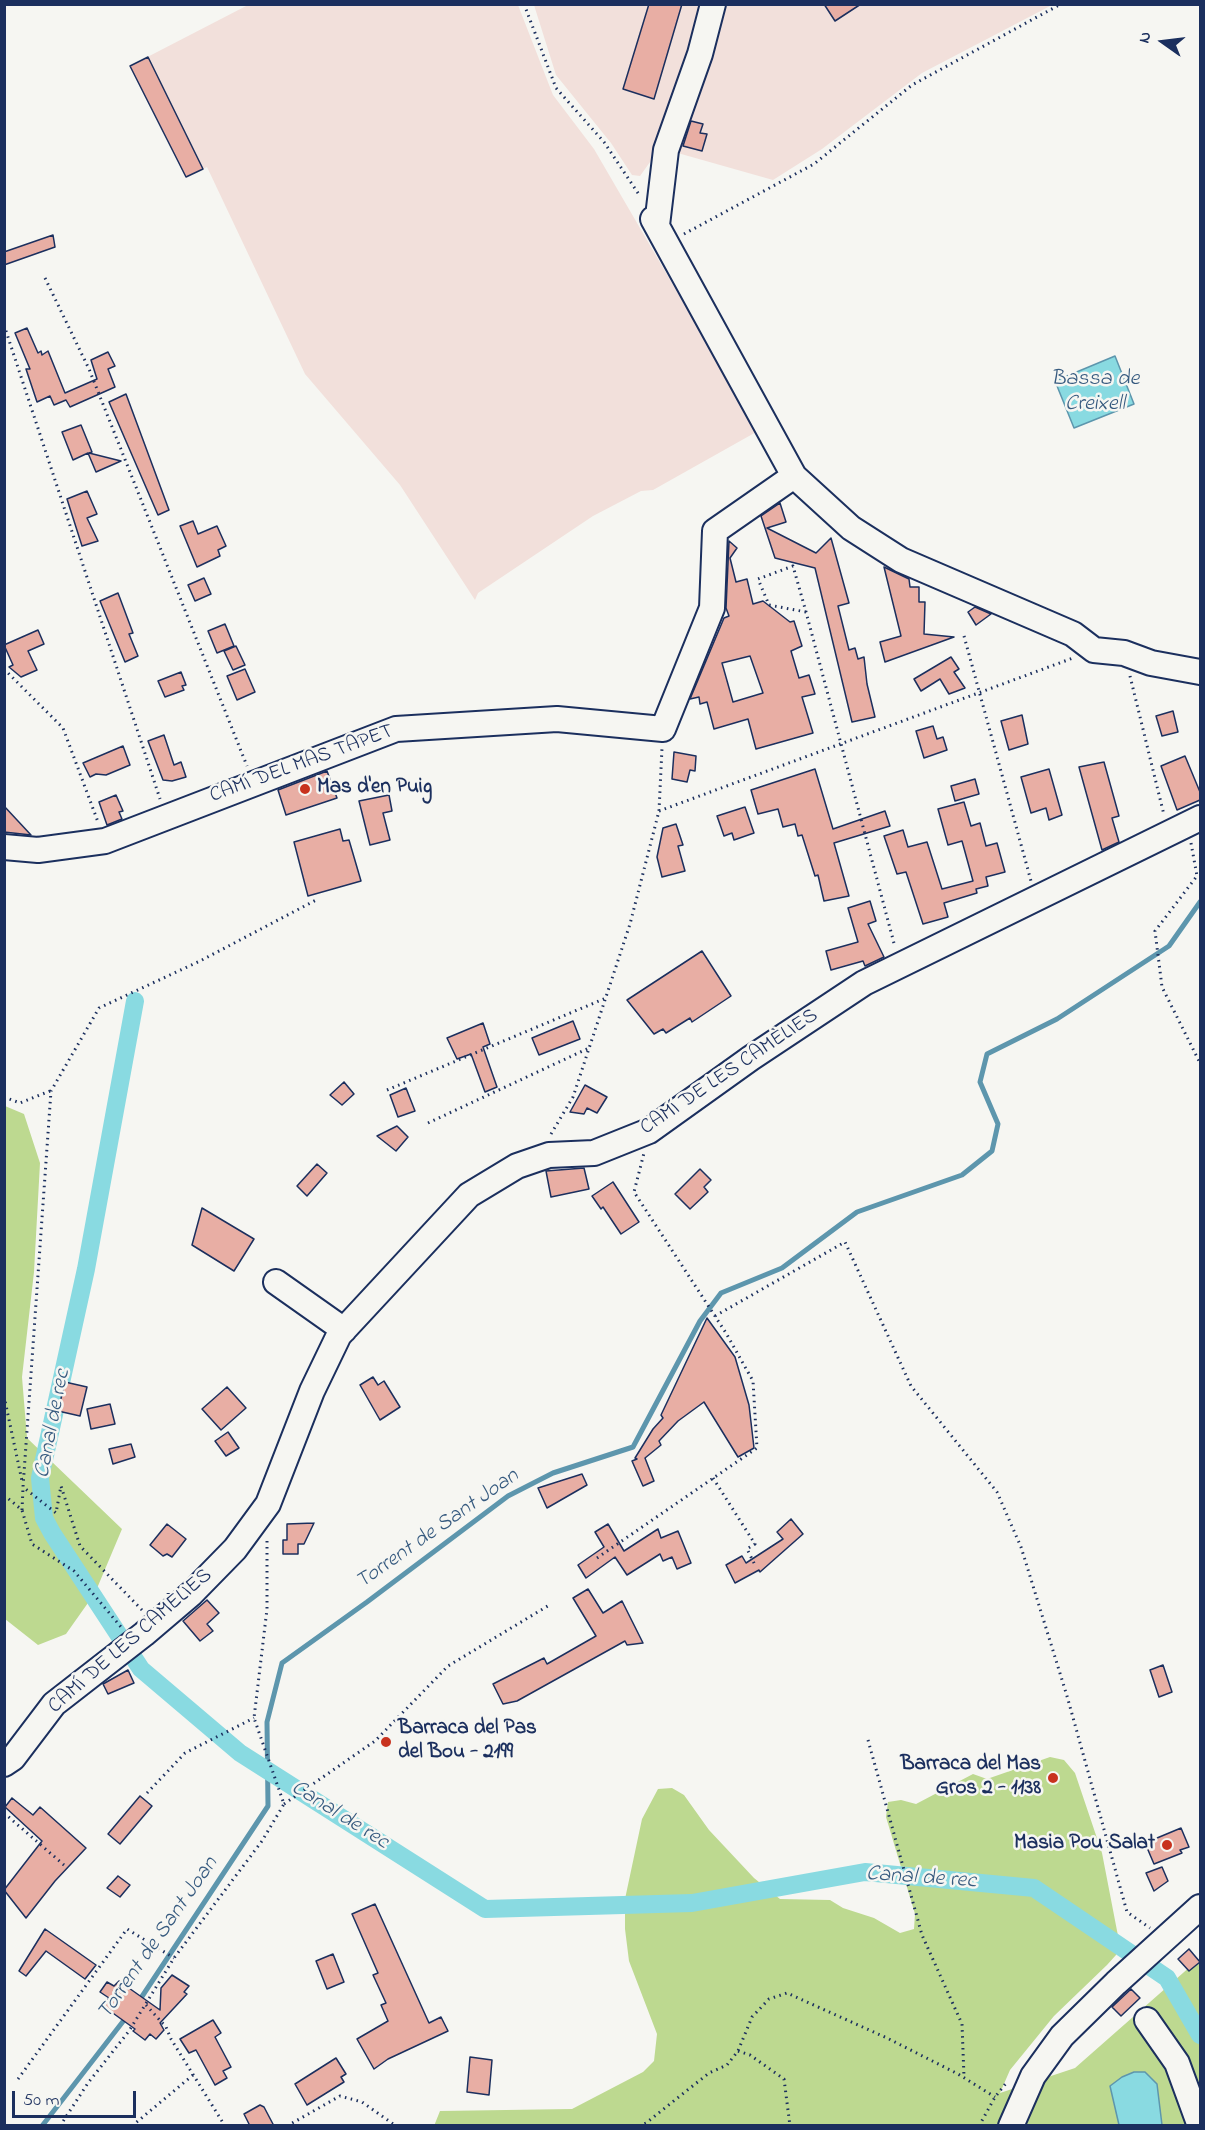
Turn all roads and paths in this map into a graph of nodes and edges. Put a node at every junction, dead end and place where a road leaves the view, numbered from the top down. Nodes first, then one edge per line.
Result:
1 (524, 4) edge
2 (713, 4) edge
3 (1061, 4) edge
4 (659, 229) junction
5 (45, 278) dead end
6 (4, 325) edge
7 (794, 476) junction
8 (806, 612) junction
9 (964, 636) dead end
10 (1094, 650) junction
11 (1124, 653) junction
12 (4, 669) edge
13 (1200, 672) edge
14 (979, 692) junction
15 (663, 729) junction
16 (841, 744) junction
17 (254, 782) junction
18 (659, 811) junction
19 (164, 818) junction
20 (1186, 825) edge
21 (105, 841) junction
22 (4, 847) edge
23 (318, 899) dead end
24 (1036, 900) junction
25 (900, 966) junction
26 (606, 998) junction
27 (589, 1048) junction
28 (1200, 1063) edge
29 (387, 1090) dead end
30 (51, 1091) junction
31 (4, 1097) edge
32 (428, 1123) dead end
33 (649, 1131) junction
34 (537, 1159) junction
35 (276, 1282) dead end
36 (715, 1316) junction
37 (344, 1330) junction
38 (4, 1396) edge
39 (712, 1478) junction
40 (23, 1487) junction
41 (4, 1494) edge
42 (268, 1504) junction
43 (22, 1510) junction
44 (597, 1558) dead end
45 (754, 1565) dead end
46 (551, 1604) dead end
47 (155, 1625) junction
48 (134, 1642) junction
49 (254, 1718) junction
50 (868, 1740) dead end
51 (8, 1767) edge
52 (147, 1793) dead end
53 (284, 1804) junction
54 (4, 1813) edge
55 (64, 1866) dead end
56 (1200, 1907) edge
57 (1152, 1929) dead end
58 (174, 1958) junction
59 (146, 2005) junction
60 (1147, 2020) dead end
61 (738, 2051) junction
62 (193, 2075) junction
63 (964, 2077) junction
64 (18, 2079) dead end
65 (995, 2097) dead end
66 (60, 2126) edge
67 (132, 2126) edge
68 (225, 2126) edge
69 (287, 2126) edge
70 (396, 2126) edge
71 (639, 2126) edge
72 (790, 2126) edge
73 (1011, 2126) edge
74 (1200, 2126) edge

1 - 4 path
2 - 4 street
3 - 4 path
4 - 7 street
5 - 17 path
6 - 19 path
7 - 10 street
7 - 15 street
8 - 8 path
8 - 16 path
9 - 14 path
10 - 11 street
10 - 14 path
11 - 13 street
11 - 20 path
12 - 21 path
14 - 16 path
14 - 24 path
15 - 17 street, CAMÍ DEL MAS TAPET
15 - 18 path
16 - 18 path
16 - 25 path
17 - 19 street, CAMÍ DEL MAS TAPET
18 - 26 path
19 - 21 street, CAMÍ DEL MAS TAPET
20 - 24 street, CAMÍ DE LES CAMÈLIES
20 - 28 path
21 - 22 street, CAMÍ DEL MAS TAPET
23 - 30 path
24 - 25 street, CAMÍ DE LES CAMÈLIES
25 - 33 street, CAMÍ DE LES CAMÈLIES
26 - 27 path
26 - 29 path
27 - 32 path
27 - 34 path
30 - 31 path
30 - 40 path
33 - 34 street, CAMÍ DE LES CAMÈLIES
33 - 36 path
34 - 37 street, CAMÍ DE LES CAMÈLIES
35 - 37 street
36 - 39 path
36 - 57 path
37 - 42 street, CAMÍ DE LES CAMÈLIES
38 - 40 path
39 - 44 path
39 - 45 path
40 - 43 path
40 - 47 path
41 - 43 path
42 - 47 street, CAMÍ DE LES CAMÈLIES
42 - 49 path
43 - 48 path
46 - 53 path
47 - 48 street, CAMÍ DE LES CAMÈLIES
48 - 51 street, CAMÍ DE LES CAMÈLIES
49 - 52 path
49 - 53 path
50 - 63 path
53 - 58 path
54 - 55 path
56 - 73 street
58 - 59 path
58 - 64 path
59 - 62 path
59 - 66 path
60 - 74 street
61 - 63 path
61 - 71 path
61 - 72 path
62 - 67 path
62 - 68 path
63 - 65 path
69 - 70 path

